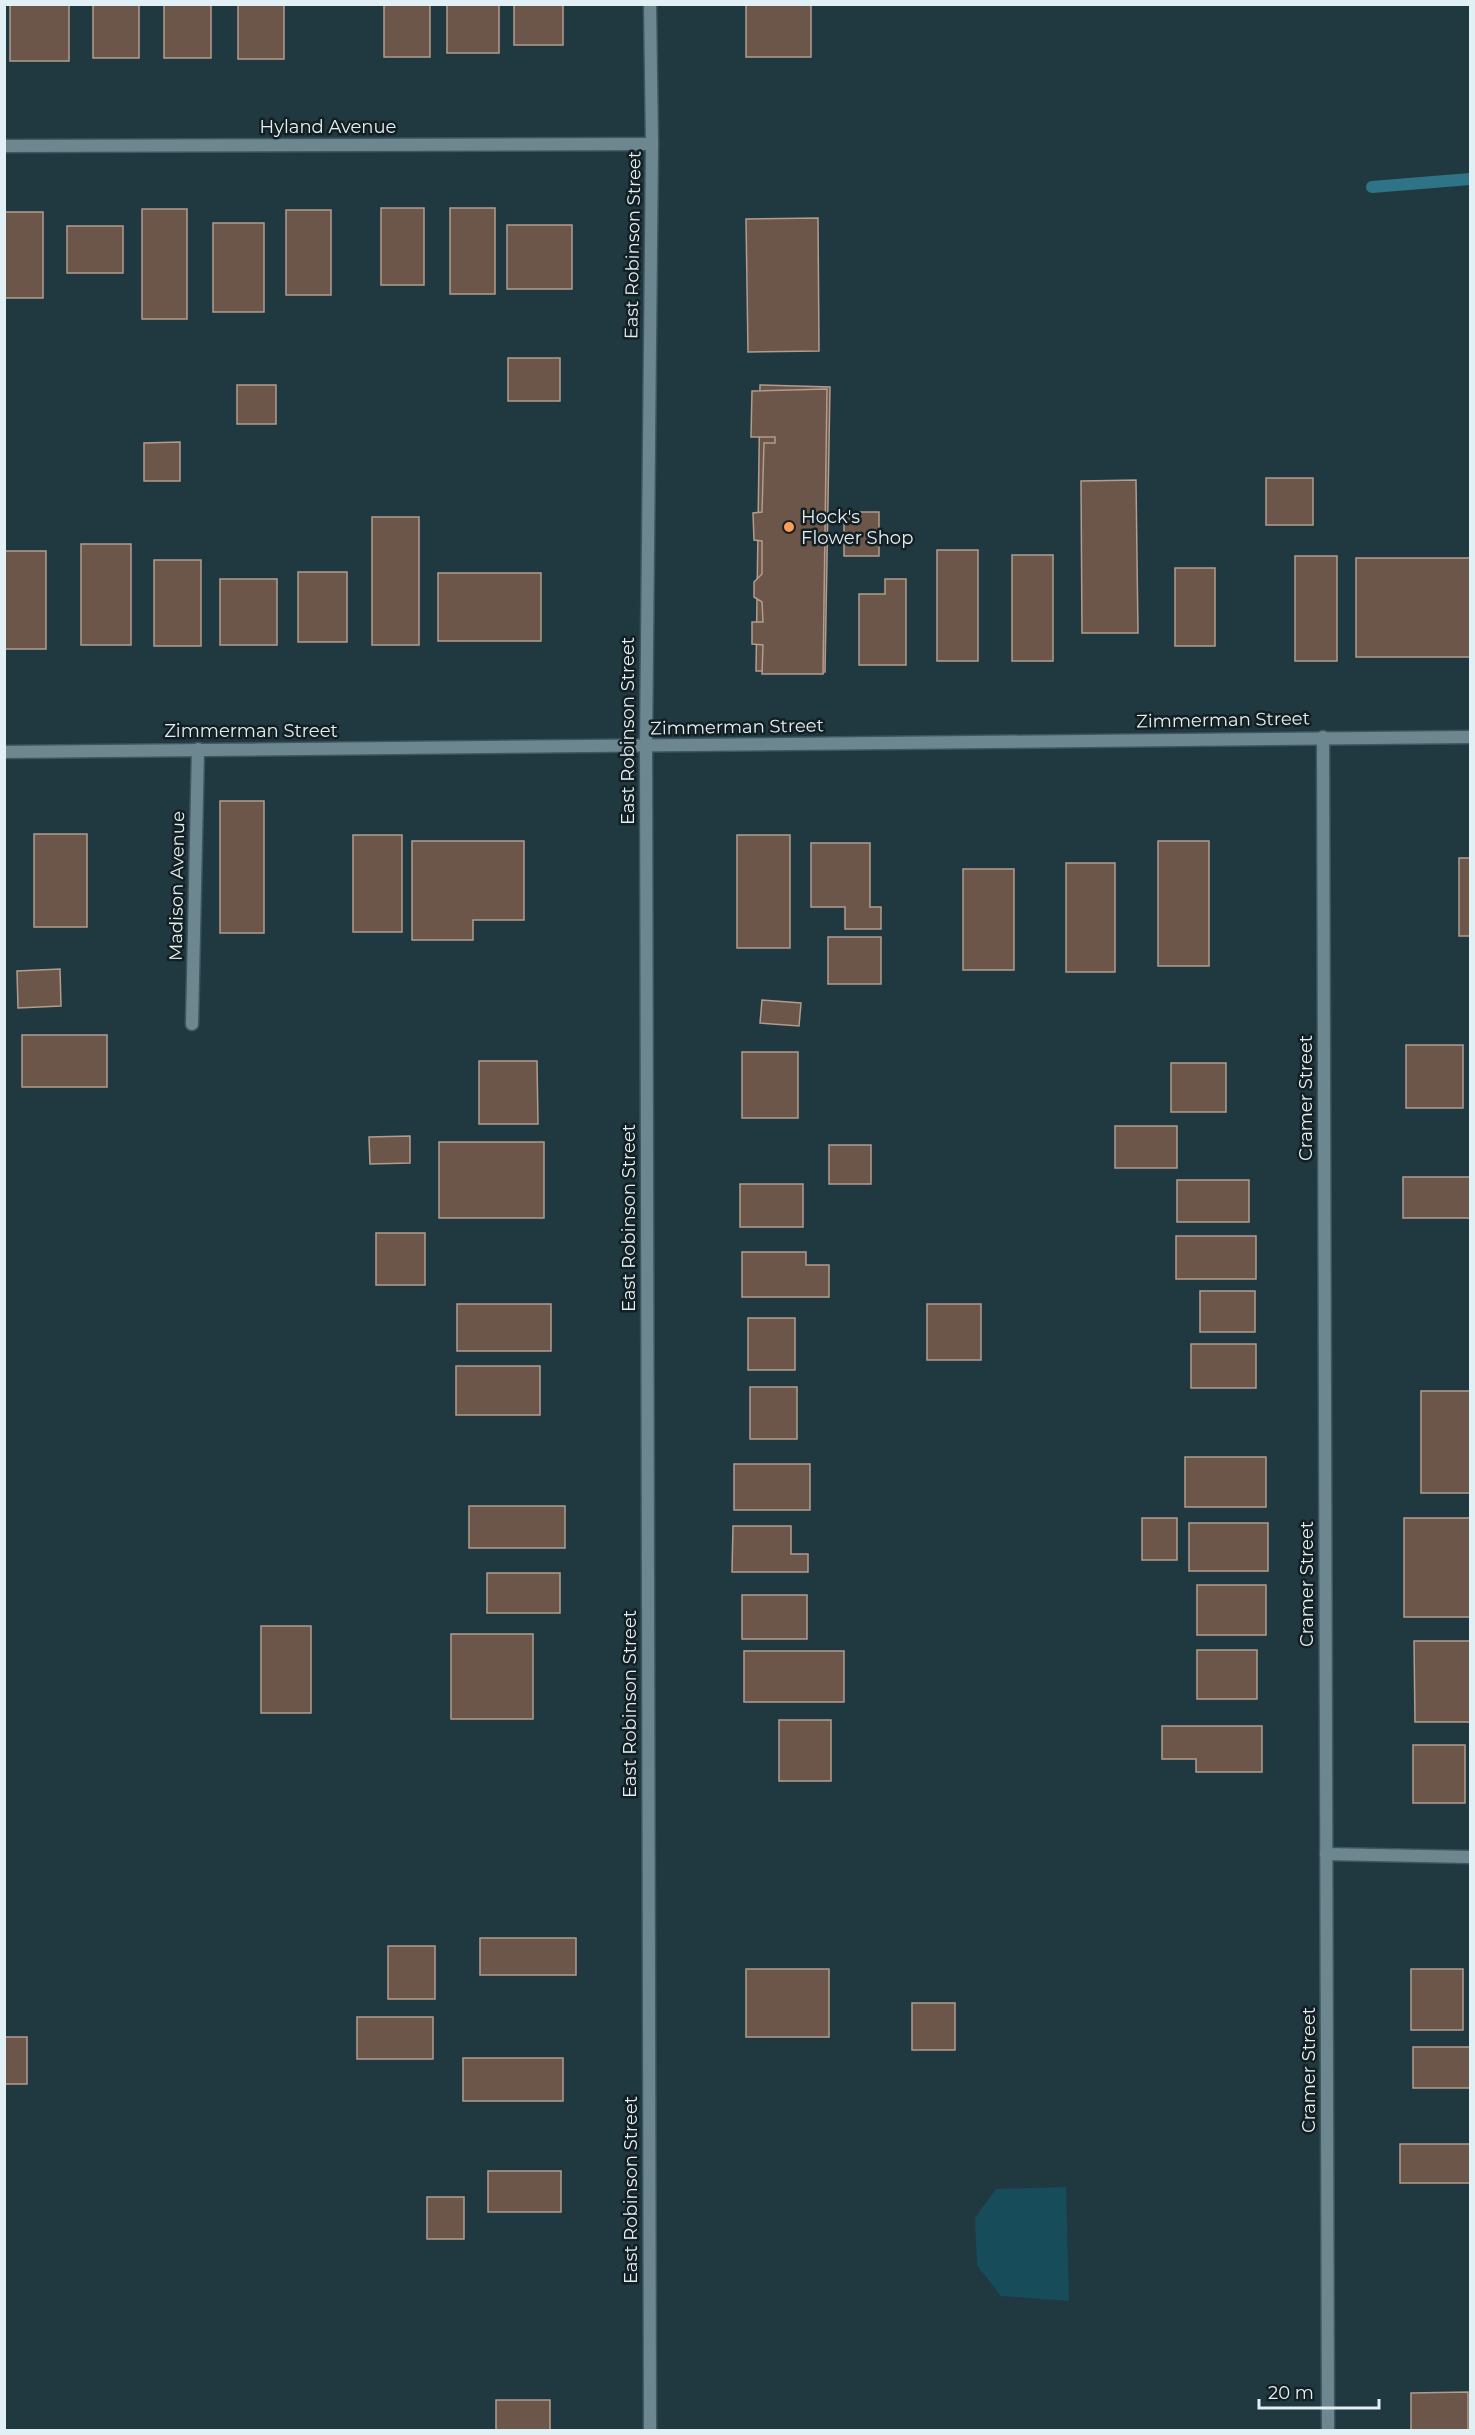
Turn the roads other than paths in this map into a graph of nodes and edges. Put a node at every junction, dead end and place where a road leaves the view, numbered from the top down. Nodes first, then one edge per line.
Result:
1 (650, 4) edge
2 (652, 144) junction
3 (4, 146) edge
4 (1323, 737) junction
5 (1470, 737) edge
6 (646, 746) junction
7 (198, 749) junction
8 (4, 752) edge
9 (192, 1024) dead end
10 (1326, 1854) junction
11 (1470, 1857) edge
12 (650, 2430) edge
13 (1328, 2430) edge

1 - 2 street, East Robinson Street
2 - 3 street, Hyland Avenue
2 - 6 street, East Robinson Street
4 - 5 street, Zimmerman Street
4 - 6 street, Zimmerman Street
4 - 10 street, Cramer Street
6 - 7 street, Zimmerman Street
6 - 12 street, East Robinson Street
7 - 8 street, Zimmerman Street
7 - 9 street, Madison Avenue
10 - 11 street
10 - 13 street, Cramer Street

